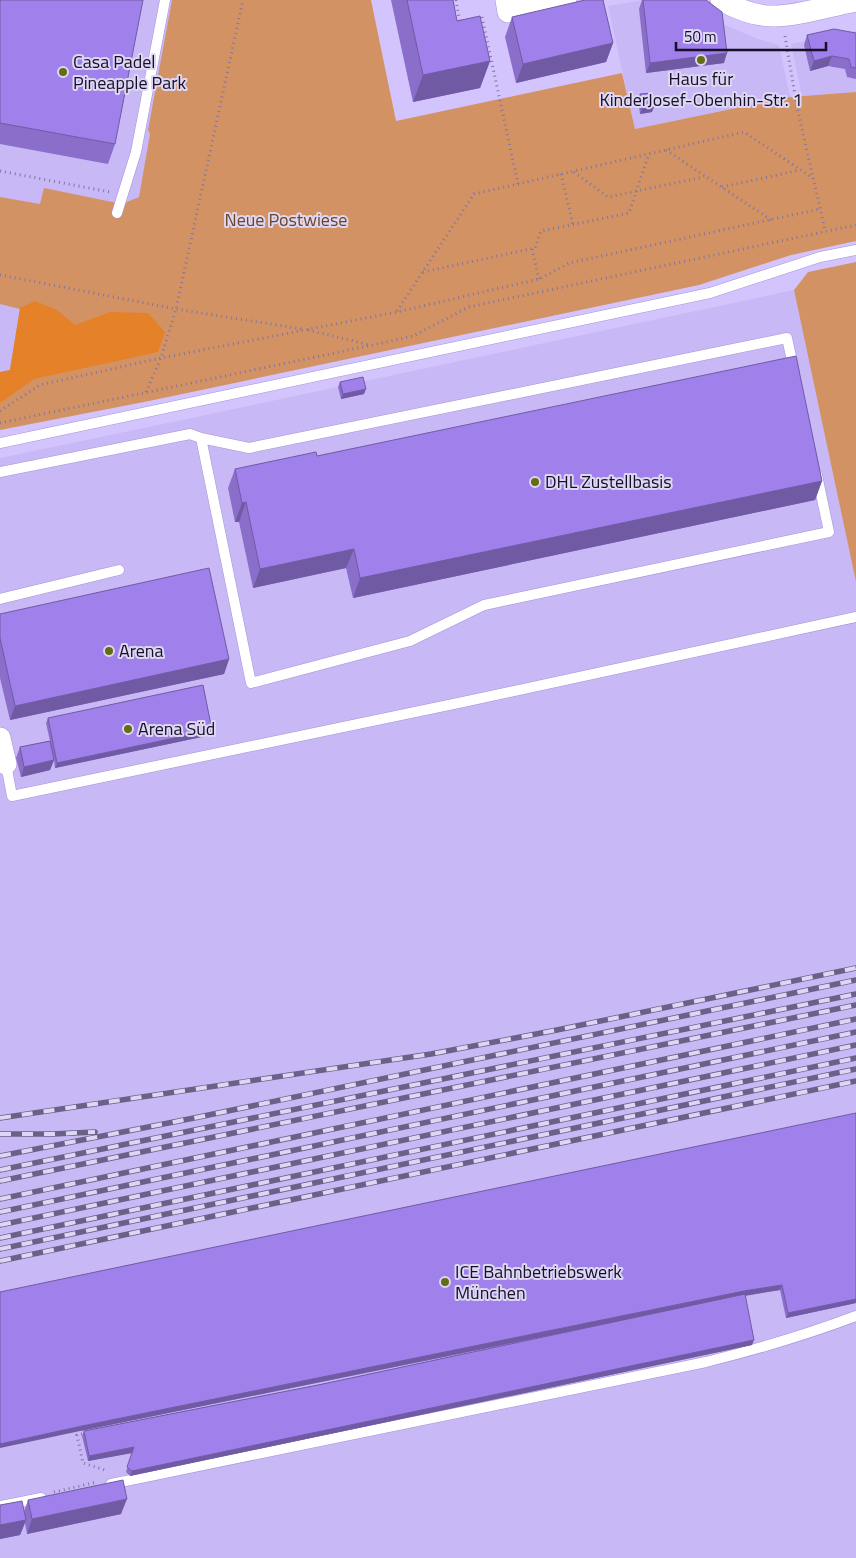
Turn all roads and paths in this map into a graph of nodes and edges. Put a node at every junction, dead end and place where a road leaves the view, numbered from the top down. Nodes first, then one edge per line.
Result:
1 (165, 0) edge
2 (243, 0) edge
3 (456, 0) edge
4 (566, 0) edge
5 (721, 0) edge
6 (856, 1) edge
7 (507, 6) edge
8 (785, 11) junction
9 (482, 17) junction
10 (474, 19) edge
11 (467, 21) edge
12 (665, 150) junction
13 (649, 154) junction
14 (800, 170) junction
15 (0, 171) edge
16 (573, 171) junction
17 (561, 174) junction
18 (704, 177) junction
19 (813, 178) junction
20 (518, 184) junction
21 (721, 188) junction
22 (636, 191) junction
23 (123, 195) junction
24 (820, 209) junction
25 (117, 213) dead end
26 (771, 220) junction
27 (856, 224) edge
28 (573, 225) junction
29 (825, 230) junction
30 (532, 249) junction
31 (856, 250) edge
32 (422, 272) junction
33 (0, 275) edge
34 (539, 280) junction
35 (176, 309) junction
36 (397, 312) junction
37 (305, 329) junction
38 (373, 345) junction
39 (162, 358) junction
40 (796, 377) edge
41 (146, 392) junction
42 (0, 411) edge
43 (0, 422) edge
44 (201, 438) junction
45 (0, 443) edge
46 (815, 464) edge
47 (0, 472) edge
48 (119, 570) dead end
49 (0, 599) edge
50 (856, 617) edge
51 (0, 738) edge
52 (3, 766) edge
53 (856, 1316) edge
54 (96, 1431) edge
55 (80, 1448) dead end
56 (100, 1484) joint
57 (48, 1495) joint
58 (0, 1506) edge

1 - 23 lane
2 - 35 path
3 - 11 path
4 - 7 street
5 - 8 street
6 - 8 street
7 - 9 path
8 - 19 path
9 - 10 path
9 - 20 path
12 - 13 path
12 - 14 path
12 - 18 path
13 - 16 path
13 - 22 path
14 - 19 path
14 - 21 path
15 - 23 path
16 - 17 path
16 - 22 path
17 - 20 path
17 - 28 path
18 - 21 path
18 - 22 path
19 - 24 path
20 - 32 path
21 - 26 path
22 - 28 path
23 - 25 lane
24 - 26 path
24 - 29 path
26 - 34 path
27 - 29 path
28 - 30 path
29 - 38 path
30 - 32 path
30 - 34 path
31 - 45 lane
32 - 36 path
33 - 35 path
34 - 36 path
35 - 37 path
35 - 39 path
36 - 37 path
37 - 38 path
37 - 39 path
38 - 41 path
39 - 41 path
39 - 42 path
40 - 44 lane
41 - 43 path
44 - 46 lane
44 - 47 lane
48 - 49 lane
50 - 52 lane
51 - 52 street
53 - 56 lane
54 - 55 path
56 - 57 path
57 - 58 lane

